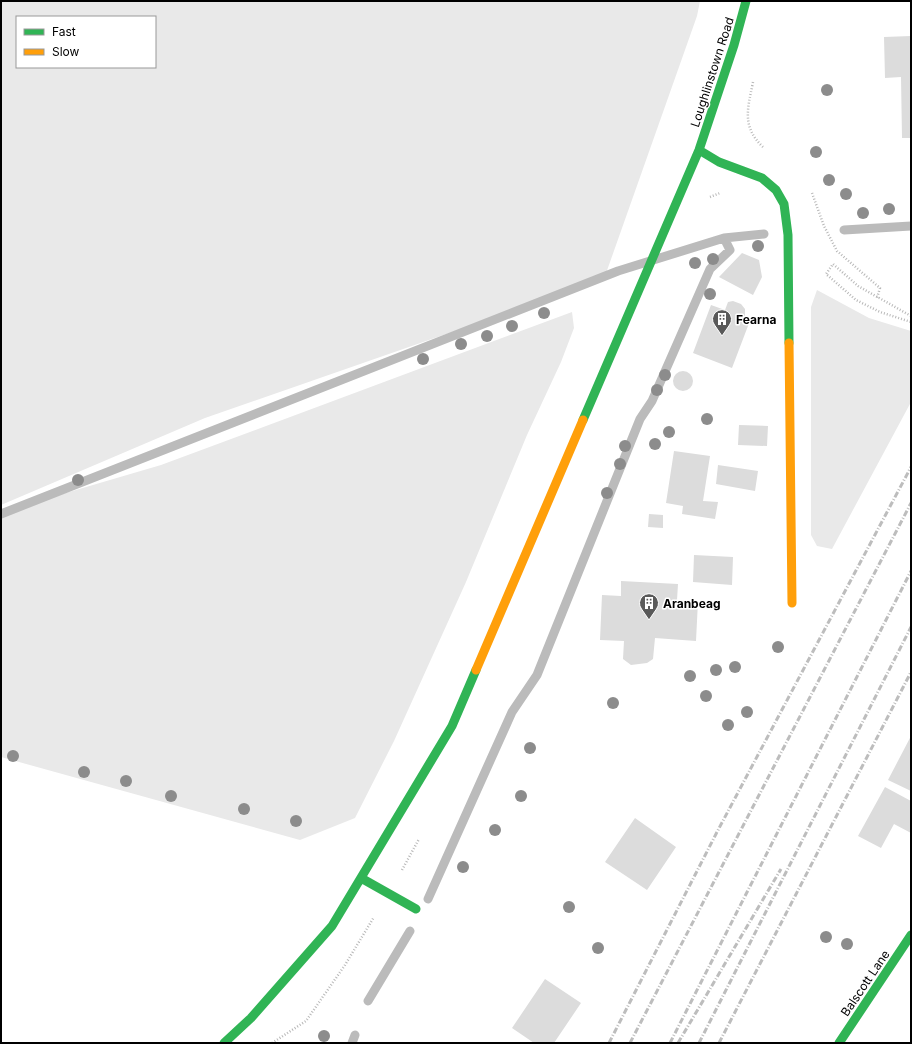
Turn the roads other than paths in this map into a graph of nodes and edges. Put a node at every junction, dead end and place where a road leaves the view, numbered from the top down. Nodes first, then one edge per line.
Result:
1 (746, 1) edge
2 (699, 150) junction
3 (792, 602) dead end
4 (361, 878) junction
5 (416, 909) dead end
6 (911, 936) edge
7 (224, 1043) edge
8 (839, 1043) edge

1 - 2 street, Loughlinstown Road
2 - 3 street
2 - 4 street, Loughlinstown Road
4 - 5 street
4 - 7 street, Loughlinstown Road
6 - 8 street, Balscott Lane

